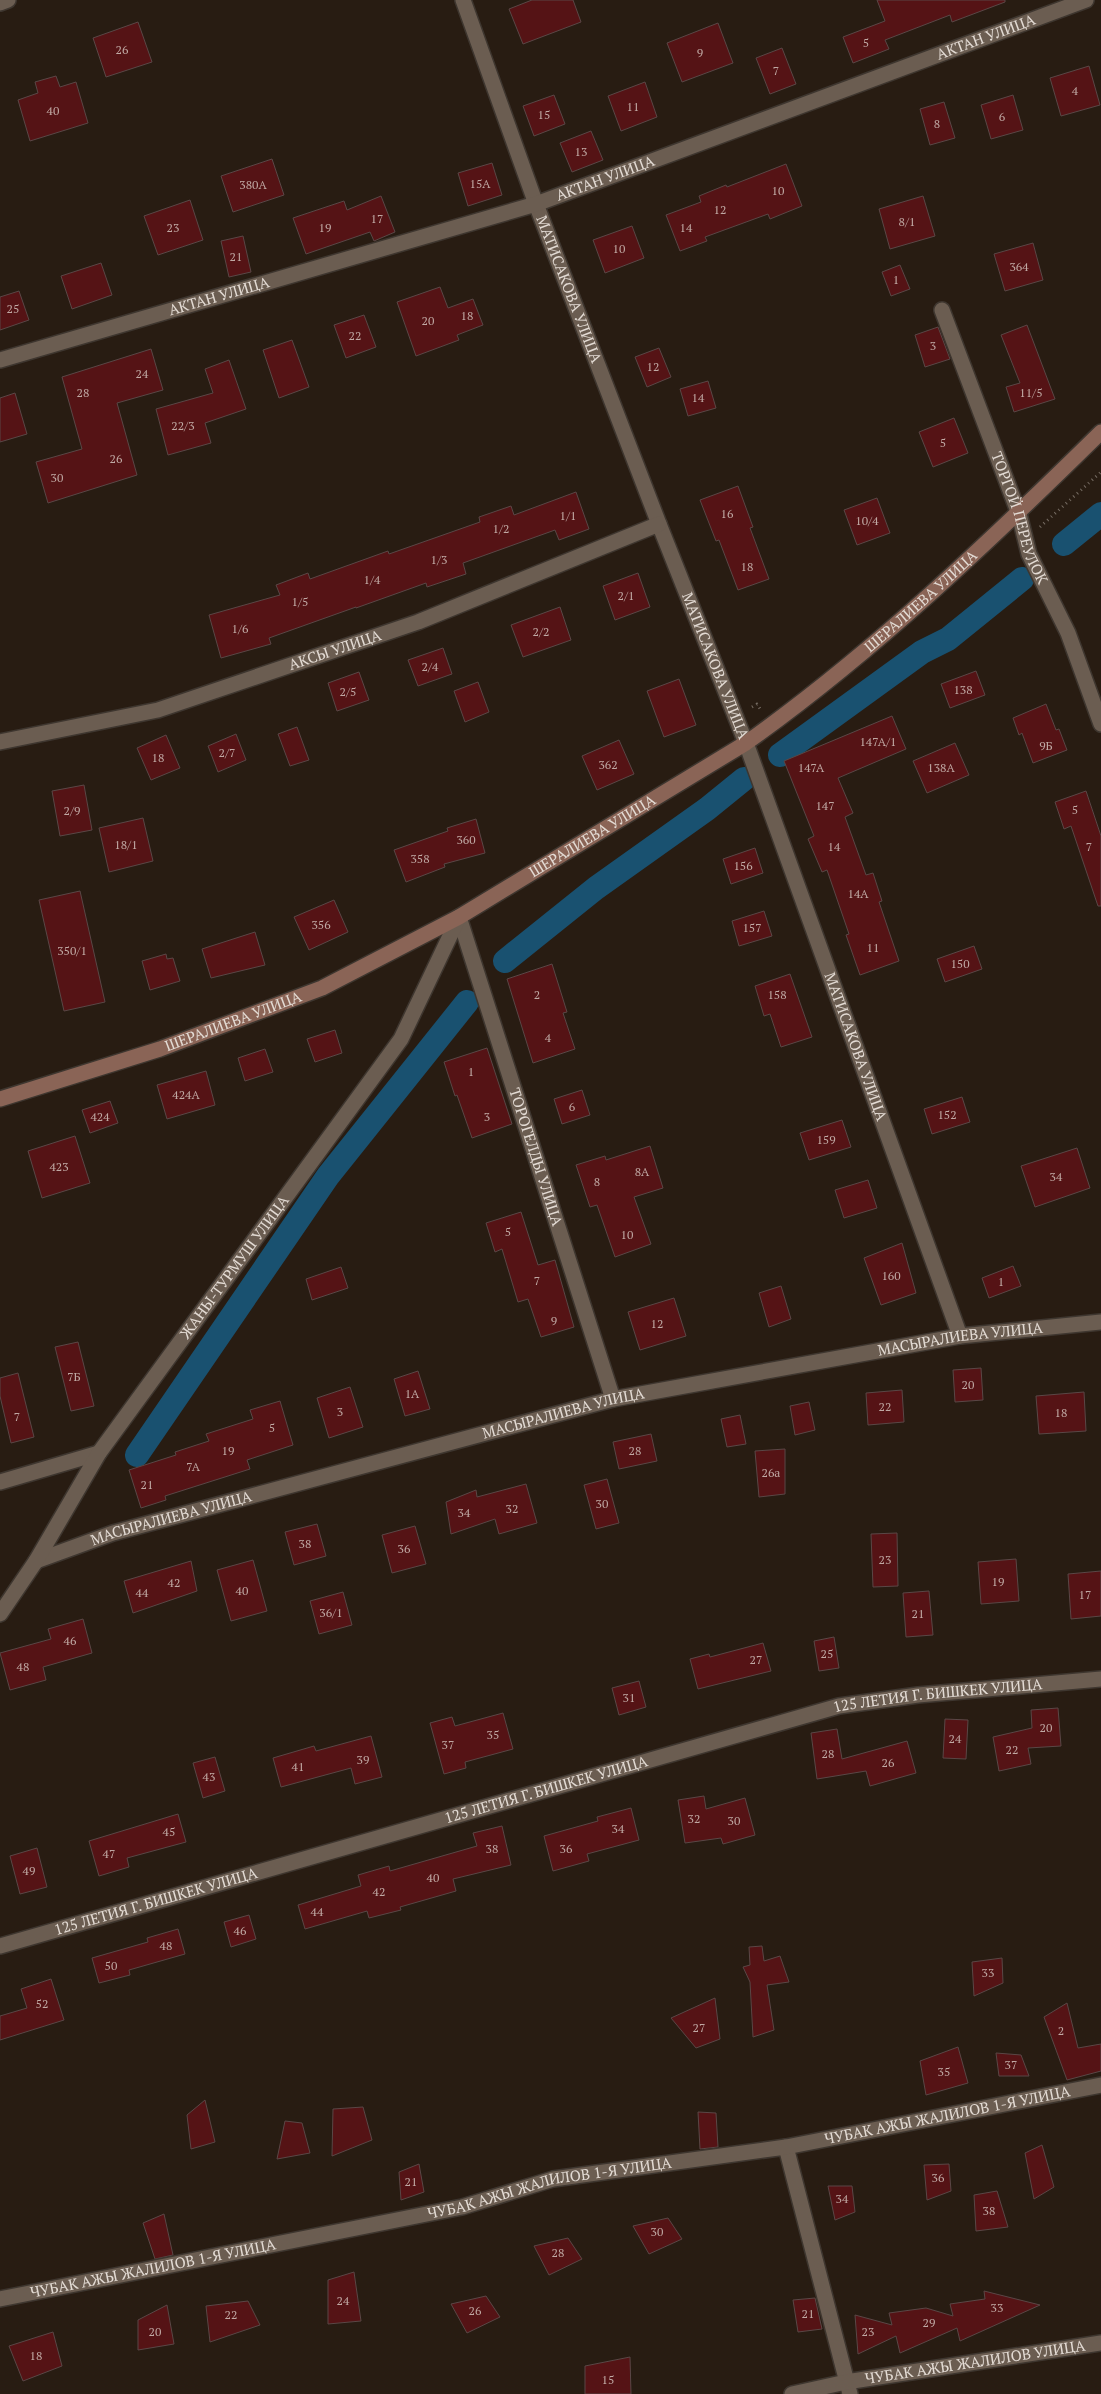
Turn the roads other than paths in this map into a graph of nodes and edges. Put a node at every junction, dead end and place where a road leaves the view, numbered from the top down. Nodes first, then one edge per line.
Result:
1 (8, 0) edge
2 (463, 0) edge
3 (1086, 0) edge
4 (0, 2) edge
5 (536, 204) junction
6 (942, 310) dead end
7 (0, 360) edge
8 (1101, 432) edge
9 (1018, 514) junction
10 (659, 524) junction
11 (1101, 724) edge
12 (0, 742) edge
13 (746, 743) junction
14 (459, 917) junction
15 (0, 1099) edge
16 (1101, 1322) edge
17 (960, 1336) junction
18 (613, 1399) junction
19 (99, 1453) junction
20 (0, 1482) edge
21 (36, 1561) junction
22 (0, 1614) edge
23 (1101, 1679) edge
24 (0, 1946) edge
25 (1101, 2085) edge
26 (786, 2147) junction
27 (0, 2299) edge
28 (1101, 2344) edge
29 (848, 2388) edge
30 (792, 2394) edge

1 - 4 street
2 - 5 street, МАТИСАКОВА УЛИЦА
3 - 5 street, АКТАН УЛИЦА
5 - 7 street, АКТАН УЛИЦА
5 - 10 street, МАТИСАКОВА УЛИЦА
6 - 9 street, ТОРГОЙ ПЕРЕУЛОК
8 - 9 street, ШЕРАЛИЕВА УЛИЦА
9 - 11 street, ТОРГОЙ ПЕРЕУЛОК
9 - 13 street, ШЕРАЛИЕВА УЛИЦА
10 - 12 street, АКСЫ УЛИЦА
10 - 13 street, МАТИСАКОВА УЛИЦА
13 - 14 street, ШЕРАЛИЕВА УЛИЦА
13 - 17 street, МАТИСАКОВА УЛИЦА
14 - 15 street, ШЕРАЛИЕВА УЛИЦА
14 - 18 street, ТОРОГЕЛДЫ УЛИЦА
14 - 19 street, ЖАНЫ-ТУРМУШ УЛИЦА
16 - 17 street, МАСЫРАЛИЕВА УЛИЦА
17 - 18 street, МАСЫРАЛИЕВА УЛИЦА
18 - 21 street, МАСЫРАЛИЕВА УЛИЦА
19 - 20 street
19 - 21 street, ЖАНЫ-ТУРМУШ УЛИЦА
21 - 22 street, ЖАНЫ-ТУРМУШ УЛИЦА
23 - 24 street, 125 ЛЕТИЯ Г. БИШКЕК УЛИЦА
25 - 26 street, ЧУБАК АЖЫ ЖАЛИЛОВ 1-Я УЛИЦА
26 - 27 street, ЧУБАК АЖЫ ЖАЛИЛОВ 1-Я УЛИЦА
26 - 29 street
28 - 29 street, ЧУБАК АЖЫ ЖАЛИЛОВ УЛИЦА
29 - 30 street, ЧУБАК АЖЫ ЖАЛИЛОВ УЛИЦА

